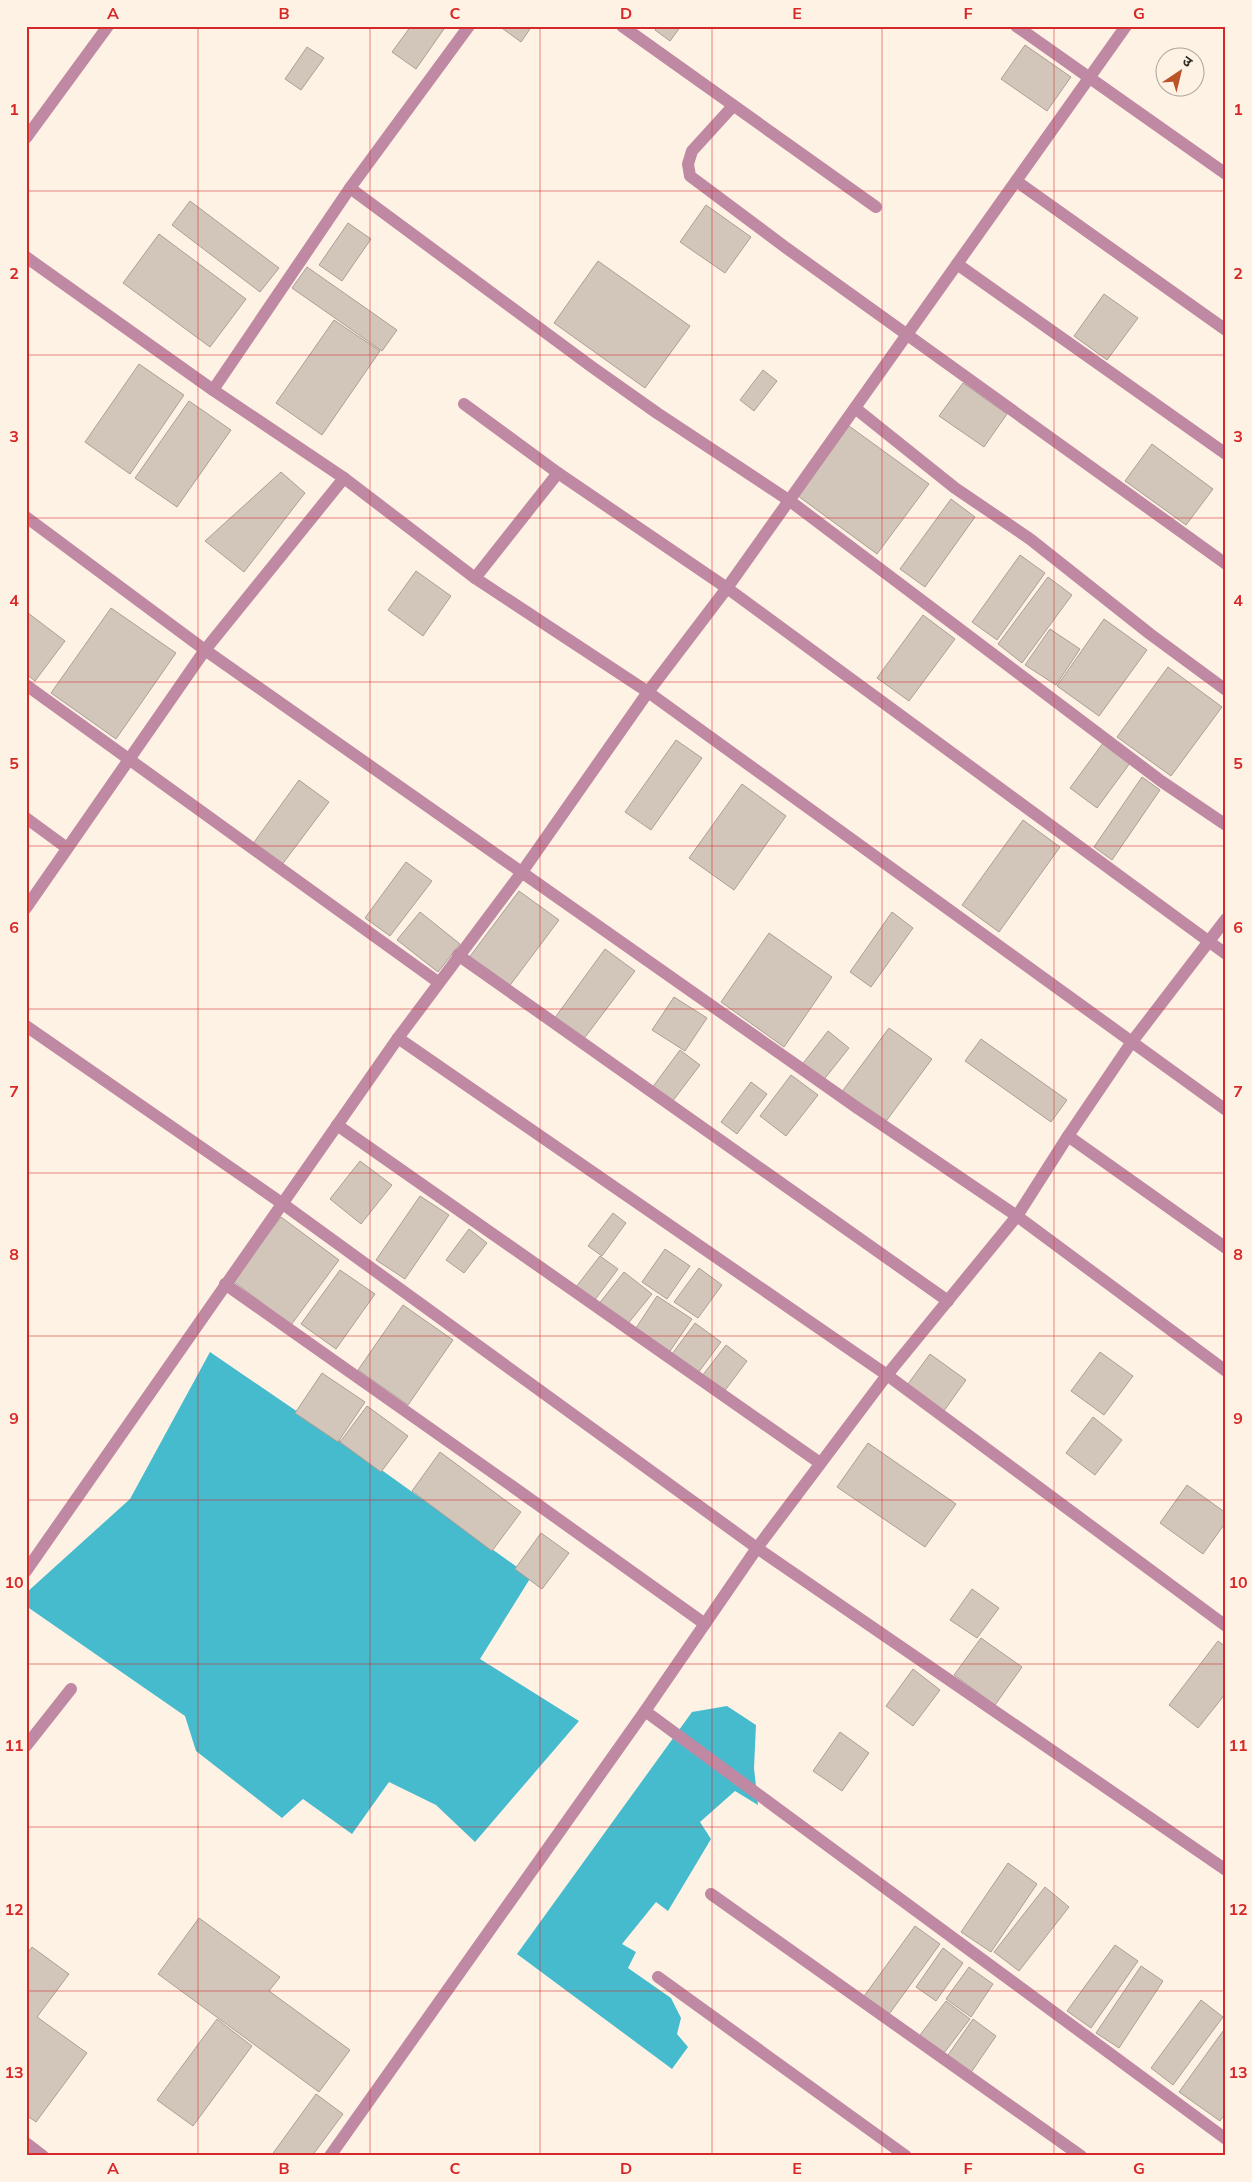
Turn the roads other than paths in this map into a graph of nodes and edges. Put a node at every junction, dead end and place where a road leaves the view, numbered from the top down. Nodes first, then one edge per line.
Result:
1 (108, 26) edge
2 (469, 26) edge
3 (622, 26) edge
4 (1016, 26) edge
5 (1126, 26) edge
6 (1090, 78) junction
7 (733, 106) junction
8 (26, 138) edge
9 (1226, 174) edge
10 (1016, 182) junction
11 (350, 188) junction
12 (876, 207) dead end
13 (26, 256) edge
14 (956, 264) junction
15 (1226, 330) edge
16 (906, 334) junction
17 (213, 390) junction
18 (464, 404) dead end
19 (855, 408) junction
20 (1226, 454) edge
21 (558, 473) junction
22 (344, 478) junction
23 (790, 501) junction
24 (26, 517) edge
25 (1226, 564) edge
26 (475, 578) junction
27 (727, 588) junction
28 (205, 650) junction
29 (26, 685) edge
30 (1226, 690) edge
31 (648, 692) junction
32 (130, 759) junction
33 (26, 818) edge
34 (1226, 825) edge
35 (67, 848) junction
36 (522, 872) junction
37 (26, 908) edge
38 (1226, 919) edge
39 (1209, 942) junction
40 (1226, 954) edge
41 (458, 955) junction
42 (438, 982) junction
43 (26, 1026) edge
44 (398, 1038) junction
45 (1131, 1043) junction
46 (1226, 1110) edge
47 (337, 1125) junction
48 (1068, 1136) junction
49 (283, 1204) junction
50 (1017, 1216) junction
51 (1226, 1248) edge
52 (225, 1284) junction
53 (948, 1301) junction
54 (1226, 1371) edge
55 (887, 1375) junction
56 (820, 1464) junction
57 (756, 1548) junction
58 (26, 1571) edge
59 (705, 1624) junction
60 (1226, 1626) edge
61 (71, 1689) dead end
62 (645, 1711) junction
63 (26, 1746) edge
64 (1226, 1870) edge
65 (711, 1894) dead end
66 (658, 1977) dead end
67 (1226, 2139) edge
68 (26, 2143) edge
69 (43, 2156) edge
70 (330, 2156) edge
71 (906, 2156) edge
72 (1081, 2156) edge

1 - 8 street
2 - 11 street
3 - 7 street
4 - 6 street
5 - 6 street
6 - 9 street
6 - 10 street
7 - 12 street
7 - 16 street
10 - 14 street
10 - 15 street
11 - 17 street
11 - 23 street
13 - 17 street
14 - 16 street
14 - 20 street
16 - 19 street
16 - 25 street
17 - 22 street
18 - 21 street
19 - 23 street
19 - 30 street
21 - 26 street
21 - 27 street
22 - 26 street
22 - 28 street
23 - 27 street
23 - 34 street
24 - 28 street
26 - 31 street
27 - 31 street
27 - 39 street
28 - 32 street
28 - 36 street
29 - 32 street
31 - 36 street
31 - 45 street
32 - 35 street
32 - 42 street
33 - 35 street
35 - 37 street
36 - 41 street
36 - 50 street
38 - 39 street
39 - 40 street
39 - 45 street
41 - 42 street
41 - 53 street
42 - 44 street
43 - 49 street
44 - 47 street
44 - 55 street
45 - 46 street
45 - 48 street
47 - 49 street
47 - 56 street
48 - 50 street
48 - 51 street
49 - 52 street
49 - 57 street
50 - 53 street
50 - 54 street
52 - 58 street
52 - 59 street
53 - 55 street
55 - 56 street
55 - 60 street
56 - 57 street
57 - 59 street
57 - 64 street
59 - 62 street
61 - 63 street
62 - 67 street
62 - 70 street
65 - 72 street
66 - 71 street
68 - 69 street

